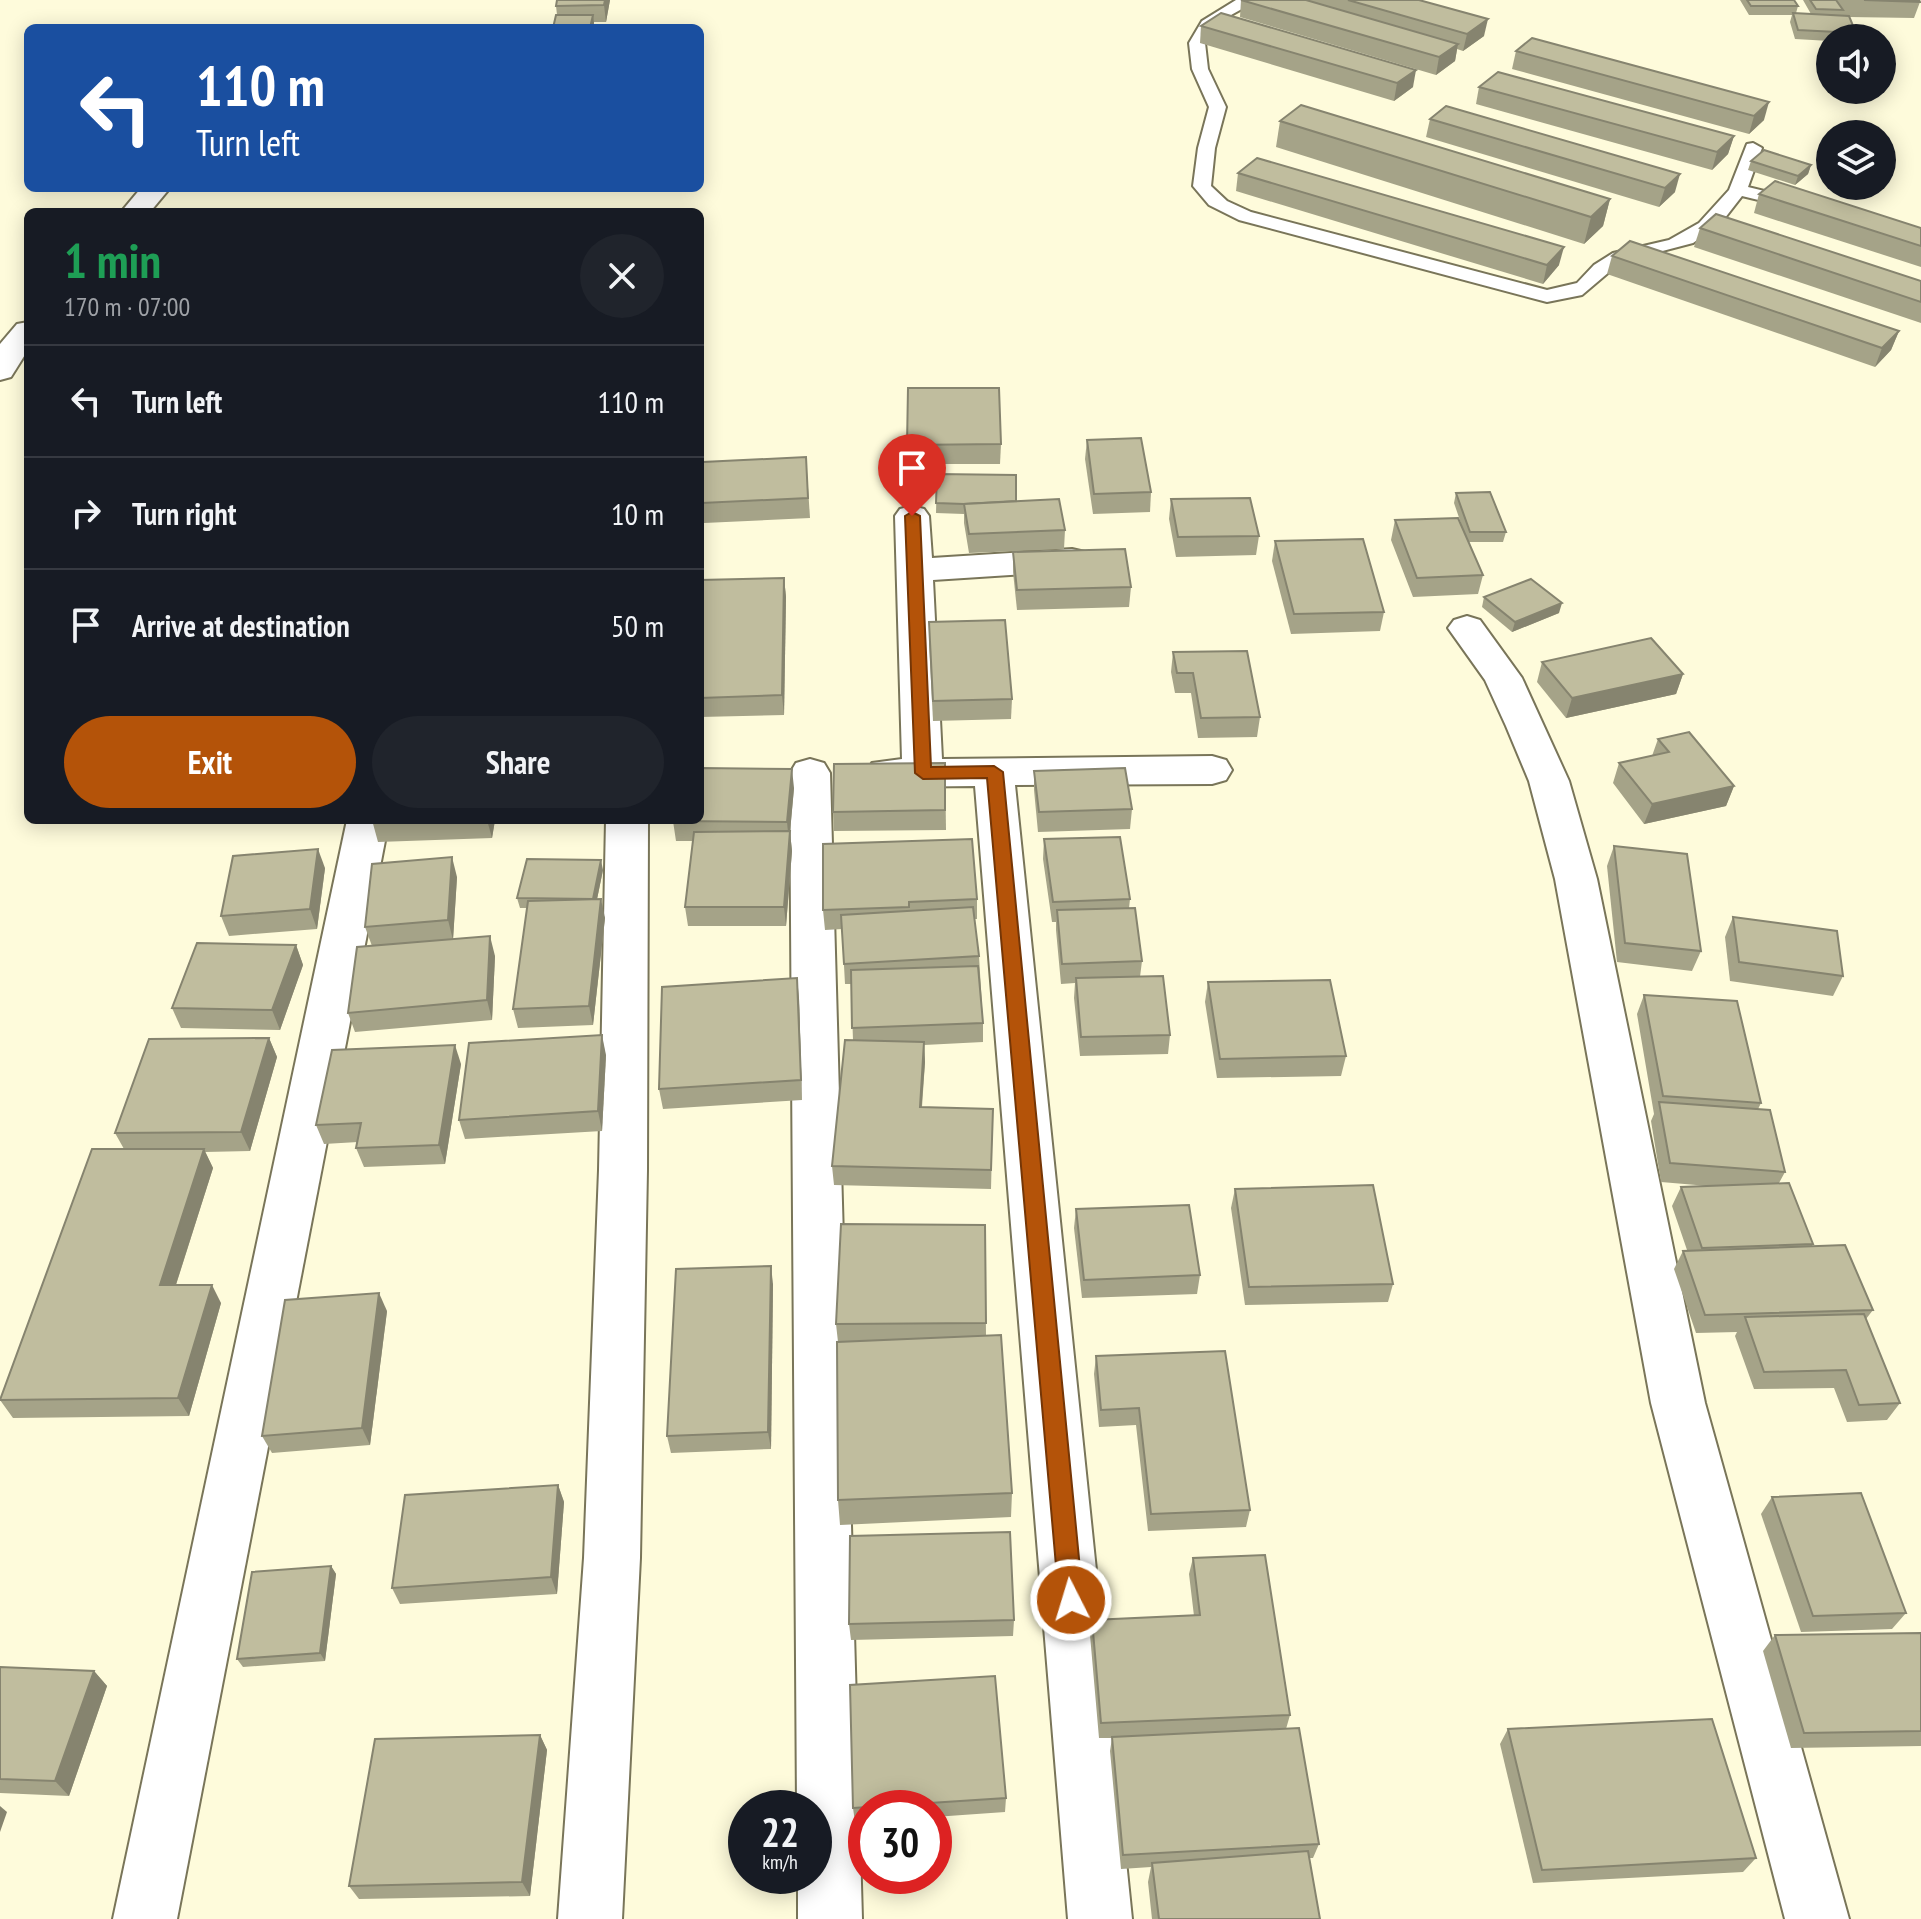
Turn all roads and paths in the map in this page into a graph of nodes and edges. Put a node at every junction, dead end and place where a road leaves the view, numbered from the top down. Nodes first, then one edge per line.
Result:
1 (1250, 0) edge
2 (1753, 148) dead end
3 (1738, 190) junction
4 (152, 192) edge
5 (138, 208) edge
6 (1813, 208) edge
7 (24, 335) edge
8 (0, 370) edge
9 (912, 516) dead end
10 (1096, 559) edge
11 (915, 570) junction
12 (1467, 628) dead end
13 (1212, 770) dead end
14 (994, 772) junction
15 (923, 773) junction
16 (367, 824) edge
17 (627, 824) edge
18 (145, 1919) edge
19 (590, 1919) edge
20 (830, 1919) edge
21 (1100, 1919) edge
22 (1817, 1919) edge

1 - 3 lane
2 - 3 lane
3 - 6 lane
4 - 5 street
7 - 8 street
9 - 11 street
10 - 11 street
11 - 15 street
12 - 22 street
13 - 14 street
14 - 15 street
14 - 21 street
15 - 20 street
16 - 18 street
17 - 19 street

